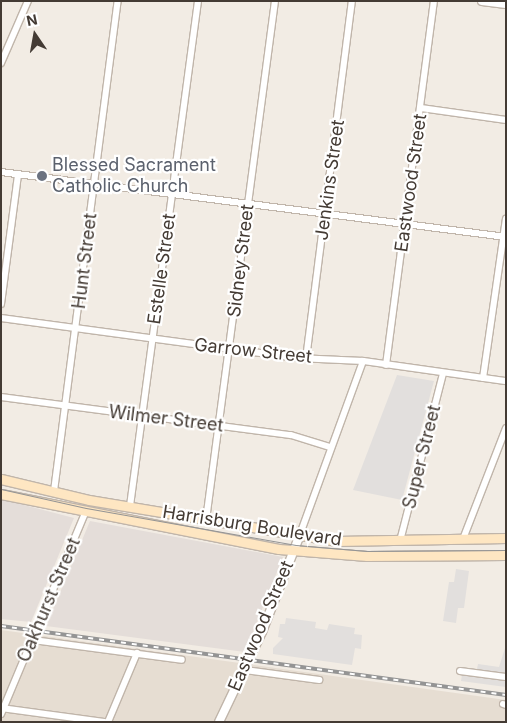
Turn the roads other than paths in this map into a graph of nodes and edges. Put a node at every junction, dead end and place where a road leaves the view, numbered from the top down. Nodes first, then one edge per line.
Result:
1 (28, 1) edge
2 (118, 1) edge
3 (198, 1) edge
4 (275, 1) edge
5 (352, 1) edge
6 (434, 1) edge
7 (482, 1) edge
8 (506, 4) edge
9 (2, 59) edge
10 (421, 108) junction
11 (506, 120) edge
12 (1, 172) edge
13 (18, 174) junction
14 (94, 185) junction
15 (172, 196) junction
16 (248, 206) junction
17 (325, 215) junction
18 (506, 219) edge
19 (404, 225) junction
20 (504, 236) edge
21 (1, 304) edge
22 (1, 318) edge
23 (77, 328) junction
24 (153, 338) junction
25 (229, 349) junction
26 (306, 359) junction
27 (363, 361) junction
28 (386, 365) junction
29 (443, 373) junction
30 (483, 378) junction
31 (506, 381) edge
32 (1, 397) edge
33 (66, 405) junction
34 (142, 416) junction
35 (219, 426) junction
36 (506, 428) edge
37 (330, 446) junction
38 (1, 480) edge
39 (54, 491) junction
40 (1, 494) edge
41 (130, 506) junction
42 (85, 513) junction
43 (206, 520) junction
44 (299, 536) junction
45 (506, 538) edge
46 (463, 539) junction
47 (400, 541) junction
48 (294, 550) junction
49 (506, 555) edge
50 (33, 640) junction
51 (137, 654) junction
52 (182, 660) dead end
53 (244, 670) junction
54 (460, 671) dead end
55 (506, 677) edge
56 (319, 680) dead end
57 (2, 710) edge
58 (106, 722) edge
59 (219, 722) edge

1 - 9 street
2 - 14 street, Hunt Street
3 - 15 street, Estelle Street
4 - 16 street, Sidney Street
5 - 17 street, Jenkins Street
6 - 10 street, Eastwood Street
7 - 8 street
10 - 11 street
10 - 19 street, Eastwood Street
12 - 13 street
13 - 14 street
13 - 21 street
14 - 15 street
14 - 23 street, Hunt Street
15 - 16 street
15 - 24 street, Estelle Street
16 - 17 street
16 - 25 street, Sidney Street
17 - 19 street
17 - 26 street, Jenkins Street
18 - 20 street
19 - 20 street
19 - 28 street, Eastwood Street
20 - 30 street
22 - 23 street, Garrow Street
23 - 24 street, Garrow Street
23 - 33 street, Hunt Street
24 - 25 street, Garrow Street
24 - 34 street, Estelle Street
25 - 26 street, Garrow Street
25 - 35 street, Sidney Street
26 - 27 street, Garrow Street
27 - 28 street, Garrow Street
27 - 37 street, Eastwood Street
28 - 29 street, Garrow Street
29 - 30 street, Garrow Street
29 - 47 street, Super Street
30 - 31 street, Garrow Street
32 - 33 street, Wilmer Street
33 - 34 street, Wilmer Street
33 - 39 street, Hunt Street
34 - 35 street, Wilmer Street
34 - 41 street, Estelle Street
35 - 37 street, Wilmer Street
35 - 43 street, Sidney Street
36 - 46 street
37 - 44 street, Eastwood Street
38 - 39 main road, Harrisburg Boulevard
39 - 41 main road, Harrisburg Boulevard
40 - 42 main road, Harrisburg Boulevard
41 - 43 main road, Harrisburg Boulevard
42 - 48 main road, Harrisburg Boulevard
42 - 50 street, Oakhurst Street
43 - 44 main road, Harrisburg Boulevard
44 - 47 main road, Harrisburg Boulevard
44 - 48 street, Eastwood Street
45 - 46 main road, Harrisburg Boulevard
46 - 47 main road, Harrisburg Boulevard
48 - 49 main road, Harrisburg Boulevard
48 - 53 street, Eastwood Street
50 - 51 street
50 - 57 street, Oakhurst Street
51 - 52 street
51 - 58 street
53 - 56 street
53 - 59 street, Eastwood Street
54 - 55 street
57 - 58 street

